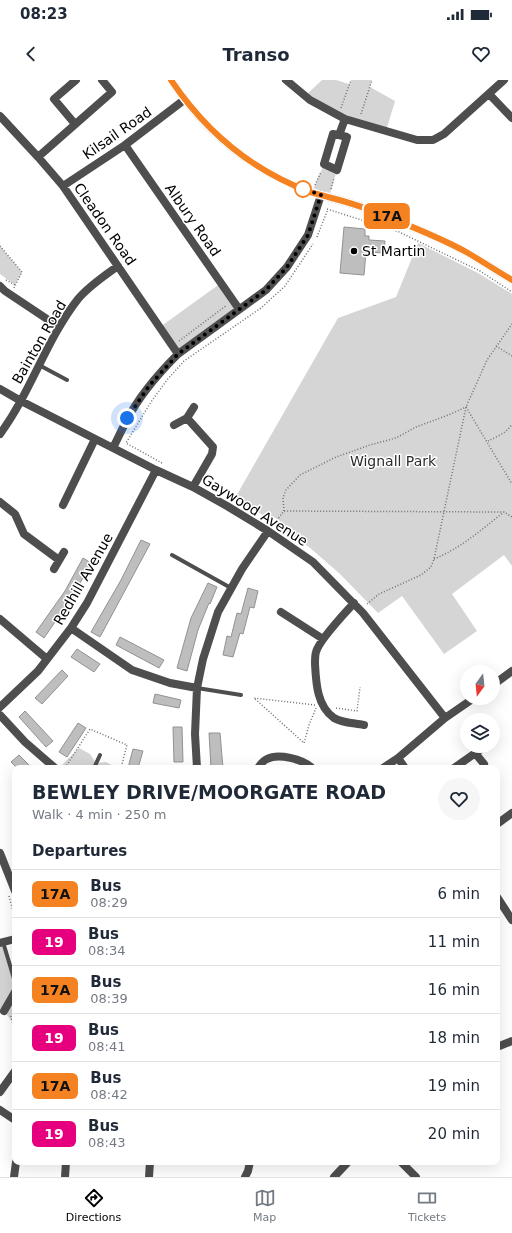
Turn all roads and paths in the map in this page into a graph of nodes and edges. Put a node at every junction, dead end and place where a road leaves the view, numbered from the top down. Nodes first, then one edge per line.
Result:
1 (76, 80) edge
2 (102, 80) edge
3 (171, 80) edge
4 (286, 80) edge
5 (351, 80) edge
6 (372, 80) edge
7 (504, 80) edge
8 (489, 94) junction
9 (184, 100) junction
10 (0, 116) edge
11 (342, 117) junction
12 (512, 118) edge
13 (358, 123) junction
14 (76, 124) junction
15 (3, 126) edge
16 (339, 135) junction
17 (125, 145) junction
18 (38, 157) junction
19 (324, 164) junction
20 (337, 170) junction
21 (63, 186) junction
22 (312, 192) junction
23 (325, 196) junction
24 (318, 206) junction
25 (328, 209) junction
26 (0, 246) edge
27 (118, 266) junction
28 (5, 279) dead end
29 (512, 280) edge
30 (15, 285) junction
31 (0, 286) edge
32 (512, 292) edge
33 (10, 295) junction
34 (234, 300) junction
35 (239, 309) junction
36 (512, 324) edge
37 (60, 327) junction
38 (172, 345) junction
39 (496, 346) junction
40 (178, 354) junction
41 (512, 356) edge
42 (39, 365) junction
43 (67, 380) dead end
44 (0, 389) edge
45 (21, 401) junction
46 (194, 407) dead end
47 (466, 407) junction
48 (187, 418) junction
49 (512, 424) edge
50 (174, 425) dead end
51 (0, 434) edge
52 (95, 439) junction
53 (488, 441) junction
54 (113, 448) junction
55 (164, 464) dead end
56 (156, 470) junction
57 (512, 484) edge
58 (193, 487) junction
59 (0, 502) edge
60 (63, 505) dead end
61 (284, 510) junction
62 (444, 511) junction
63 (504, 512) junction
64 (512, 517) edge
65 (268, 531) junction
66 (64, 552) dead end
67 (172, 555) dead end
68 (434, 559) junction
69 (59, 560) junction
70 (54, 569) dead end
71 (231, 588) junction
72 (354, 603) junction
73 (361, 610) junction
74 (282, 612) dead end
75 (1, 622) edge
76 (71, 628) junction
77 (323, 639) junction
78 (47, 659) junction
79 (512, 671) edge
80 (500, 680) edge
81 (360, 687) dead end
82 (197, 688) junction
83 (241, 695) dead end
84 (464, 705) edge
85 (320, 706) junction
86 (0, 707) edge
87 (0, 715) edge
88 (445, 718) junction
89 (364, 724) dead end
90 (476, 753) joint
91 (100, 755) dead end
92 (398, 758) junction
93 (484, 764) dead end
94 (52, 765) edge
95 (68, 765) edge
96 (95, 765) edge
97 (122, 765) edge
98 (197, 765) edge
99 (261, 765) edge
100 (307, 765) edge
101 (388, 765) edge
102 (403, 765) edge
103 (458, 765) edge
104 (512, 813) edge
105 (500, 822) edge
106 (0, 854) edge
107 (12, 884) edge
108 (500, 902) edge
109 (512, 920) edge
110 (12, 940) edge
111 (2, 942) edge
112 (12, 973) edge
113 (12, 998) edge
114 (5, 1011) edge
115 (12, 1022) edge
116 (512, 1041) edge
117 (500, 1046) edge
118 (12, 1075) edge
119 (0, 1092) edge
120 (0, 1110) edge
121 (12, 1118) edge
122 (16, 1165) edge
123 (66, 1165) edge
124 (150, 1165) edge
125 (249, 1165) edge
126 (346, 1165) edge
127 (404, 1165) edge
128 (338, 1176) edge
129 (14, 1177) edge
130 (65, 1177) edge
131 (148, 1177) edge
132 (245, 1177) edge
133 (416, 1177) edge

1 - 14 street
2 - 14 street
3 - 9 street
4 - 11 street
5 - 11 path
6 - 13 path
7 - 8 street
8 - 12 street
8 - 13 street
9 - 17 street, Kilsail Road
9 - 22 street
10 - 15 street, Cleadon Road
11 - 13 street
11 - 16 street
14 - 18 street
15 - 18 street, Cleadon Road
16 - 19 street
16 - 20 street
17 - 21 street, Kilsail Road
17 - 34 street, Albury Road
18 - 21 street, Cleadon Road
19 - 20 street
19 - 22 path
20 - 23 path
21 - 27 street, Cleadon Road
22 - 23 street
23 - 24 street
23 - 29 street
24 - 25 path
24 - 35 street
25 - 32 path
25 - 55 path
26 - 30 path
27 - 37 street, Bainton Road
27 - 38 street, Cleadon Road
28 - 30 path
30 - 33 path
31 - 33 street
33 - 37 street
34 - 35 street, Albury Road
34 - 38 path
35 - 40 street
36 - 39 path
37 - 42 street, Bainton Road
38 - 40 street, Cleadon Road
39 - 41 path
39 - 47 path
40 - 54 street
42 - 43 lane
42 - 45 street, Bainton Road
44 - 45 street, Gaywood Avenue
45 - 51 street, Bainton Road
45 - 52 street, Gaywood Avenue
46 - 48 street
47 - 53 path
47 - 61 path
47 - 62 path
48 - 50 street
48 - 58 street
49 - 53 path
52 - 54 street, Gaywood Avenue
52 - 60 street
53 - 57 path
54 - 56 street, Gaywood Avenue
56 - 58 street, Gaywood Avenue
56 - 76 street, Redhill Avenue
58 - 65 street, Gaywood Avenue
59 - 69 street
61 - 62 path
61 - 65 path
62 - 63 path
62 - 68 path
63 - 64 path
63 - 68 path
65 - 71 street
65 - 72 street, Gaywood Avenue
66 - 69 street
67 - 71 lane
68 - 73 path
69 - 70 street
71 - 82 street
72 - 73 street, Gaywood Avenue
72 - 77 street
73 - 88 street, Gaywood Avenue
74 - 77 street
75 - 78 street
76 - 78 street, Redhill Avenue
76 - 82 street
77 - 85 street
78 - 86 street, Redhill Avenue
79 - 80 street
81 - 85 path
82 - 83 lane
82 - 98 street
84 - 88 street
85 - 85 path
85 - 89 street
87 - 94 street
88 - 92 street
90 - 93 street
90 - 103 street
91 - 96 lane
92 - 101 street
92 - 102 street
95 - 97 path
99 - 100 street
104 - 105 street
106 - 107 street
108 - 109 street
110 - 111 street
111 - 112 lane
113 - 114 street
114 - 115 path
116 - 117 street
118 - 119 street
120 - 121 street
122 - 129 street
123 - 130 street
124 - 131 street
125 - 132 street
126 - 128 street
127 - 133 street

